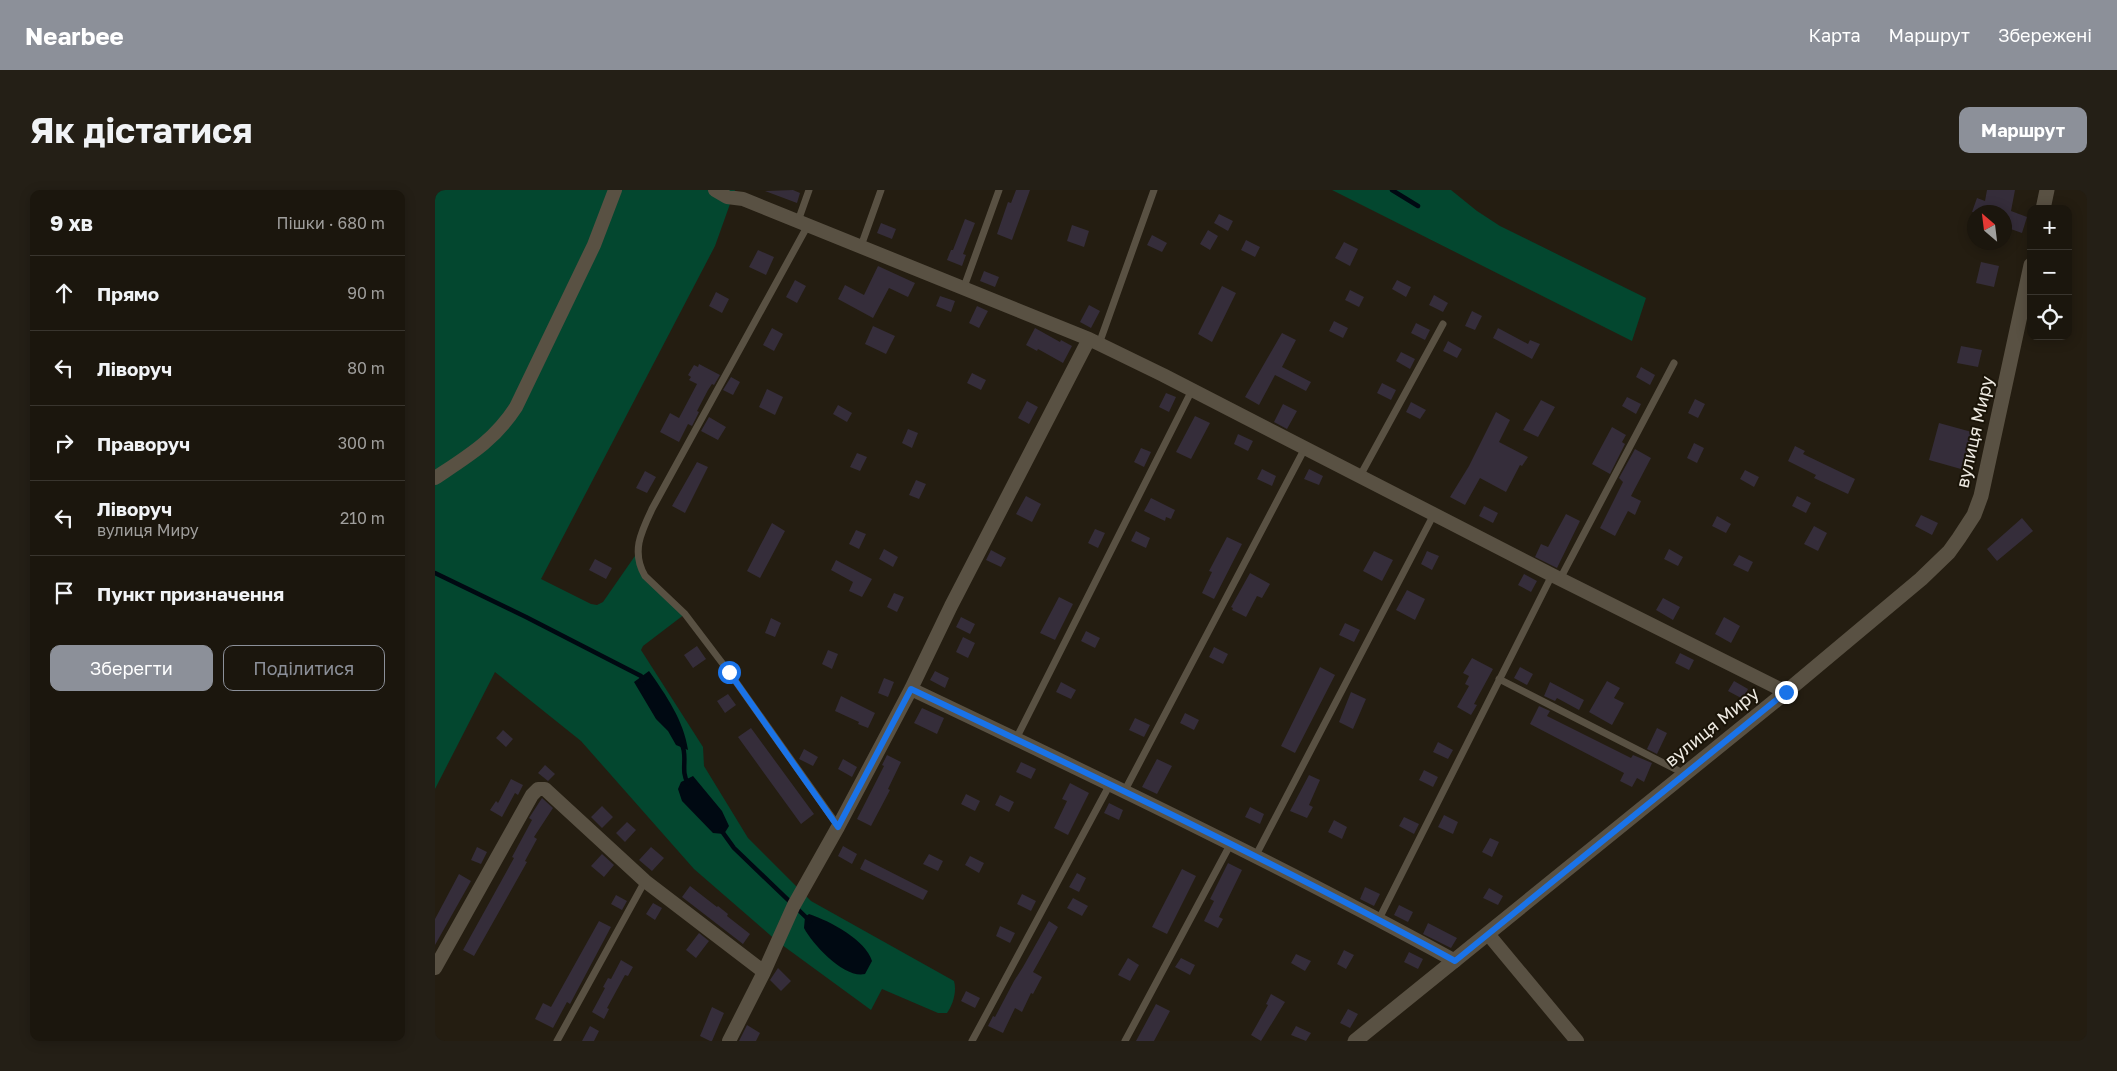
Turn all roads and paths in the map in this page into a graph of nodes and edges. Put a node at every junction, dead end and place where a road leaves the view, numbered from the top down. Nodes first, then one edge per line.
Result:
1 (615, 190) edge
2 (715, 190) edge
3 (809, 190) edge
4 (881, 190) edge
5 (999, 190) edge
6 (1154, 190) edge
7 (2047, 190) edge
8 (2044, 205) edge
9 (803, 223) junction
10 (861, 246) junction
11 (2027, 283) edge
12 (963, 287) junction
13 (1443, 324) dead end
14 (1094, 342) junction
15 (1674, 363) dead end
16 (1192, 390) junction
17 (1305, 448) junction
18 (1360, 476) junction
19 (435, 478) edge
20 (1434, 514) junction
21 (1556, 577) junction
22 (1499, 678) junction
23 (911, 689) junction
24 (1786, 692) junction
25 (1016, 739) junction
26 (1685, 774) junction
27 (1109, 786) junction
28 (1124, 793) junction
29 (838, 827) junction
30 (1230, 845) junction
31 (1255, 858) junction
32 (645, 881) junction
33 (1379, 919) junction
34 (1488, 934) junction
35 (1455, 961) junction
36 (435, 968) edge
37 (765, 972) junction
38 (557, 1041) edge
39 (729, 1041) edge
40 (972, 1041) edge
41 (1125, 1041) edge
42 (1355, 1041) edge
43 (1577, 1041) edge

1 - 19 street
2 - 9 street
3 - 9 lane
4 - 10 lane
5 - 12 lane
6 - 14 lane
7 - 8 street
9 - 10 street
9 - 29 lane
10 - 12 street
11 - 24 street, вулиця Миру
12 - 14 street
13 - 18 lane
14 - 16 street
14 - 23 street
15 - 21 lane
16 - 17 street
16 - 25 lane
17 - 18 street
17 - 28 lane
18 - 20 street
20 - 21 street
20 - 31 lane
21 - 22 lane
21 - 24 street
22 - 26 lane
22 - 33 lane
23 - 25 street
23 - 29 street
24 - 26 street, вулиця Миру
25 - 27 street
26 - 34 street, вулиця Миру
27 - 28 street
27 - 40 lane
28 - 30 street
29 - 37 street
30 - 31 street
30 - 41 lane
31 - 33 street
32 - 36 street
32 - 37 street
32 - 38 lane
33 - 35 street
34 - 35 street, вулиця Миру
34 - 43 street
35 - 42 street, вулиця Миру
37 - 39 street

